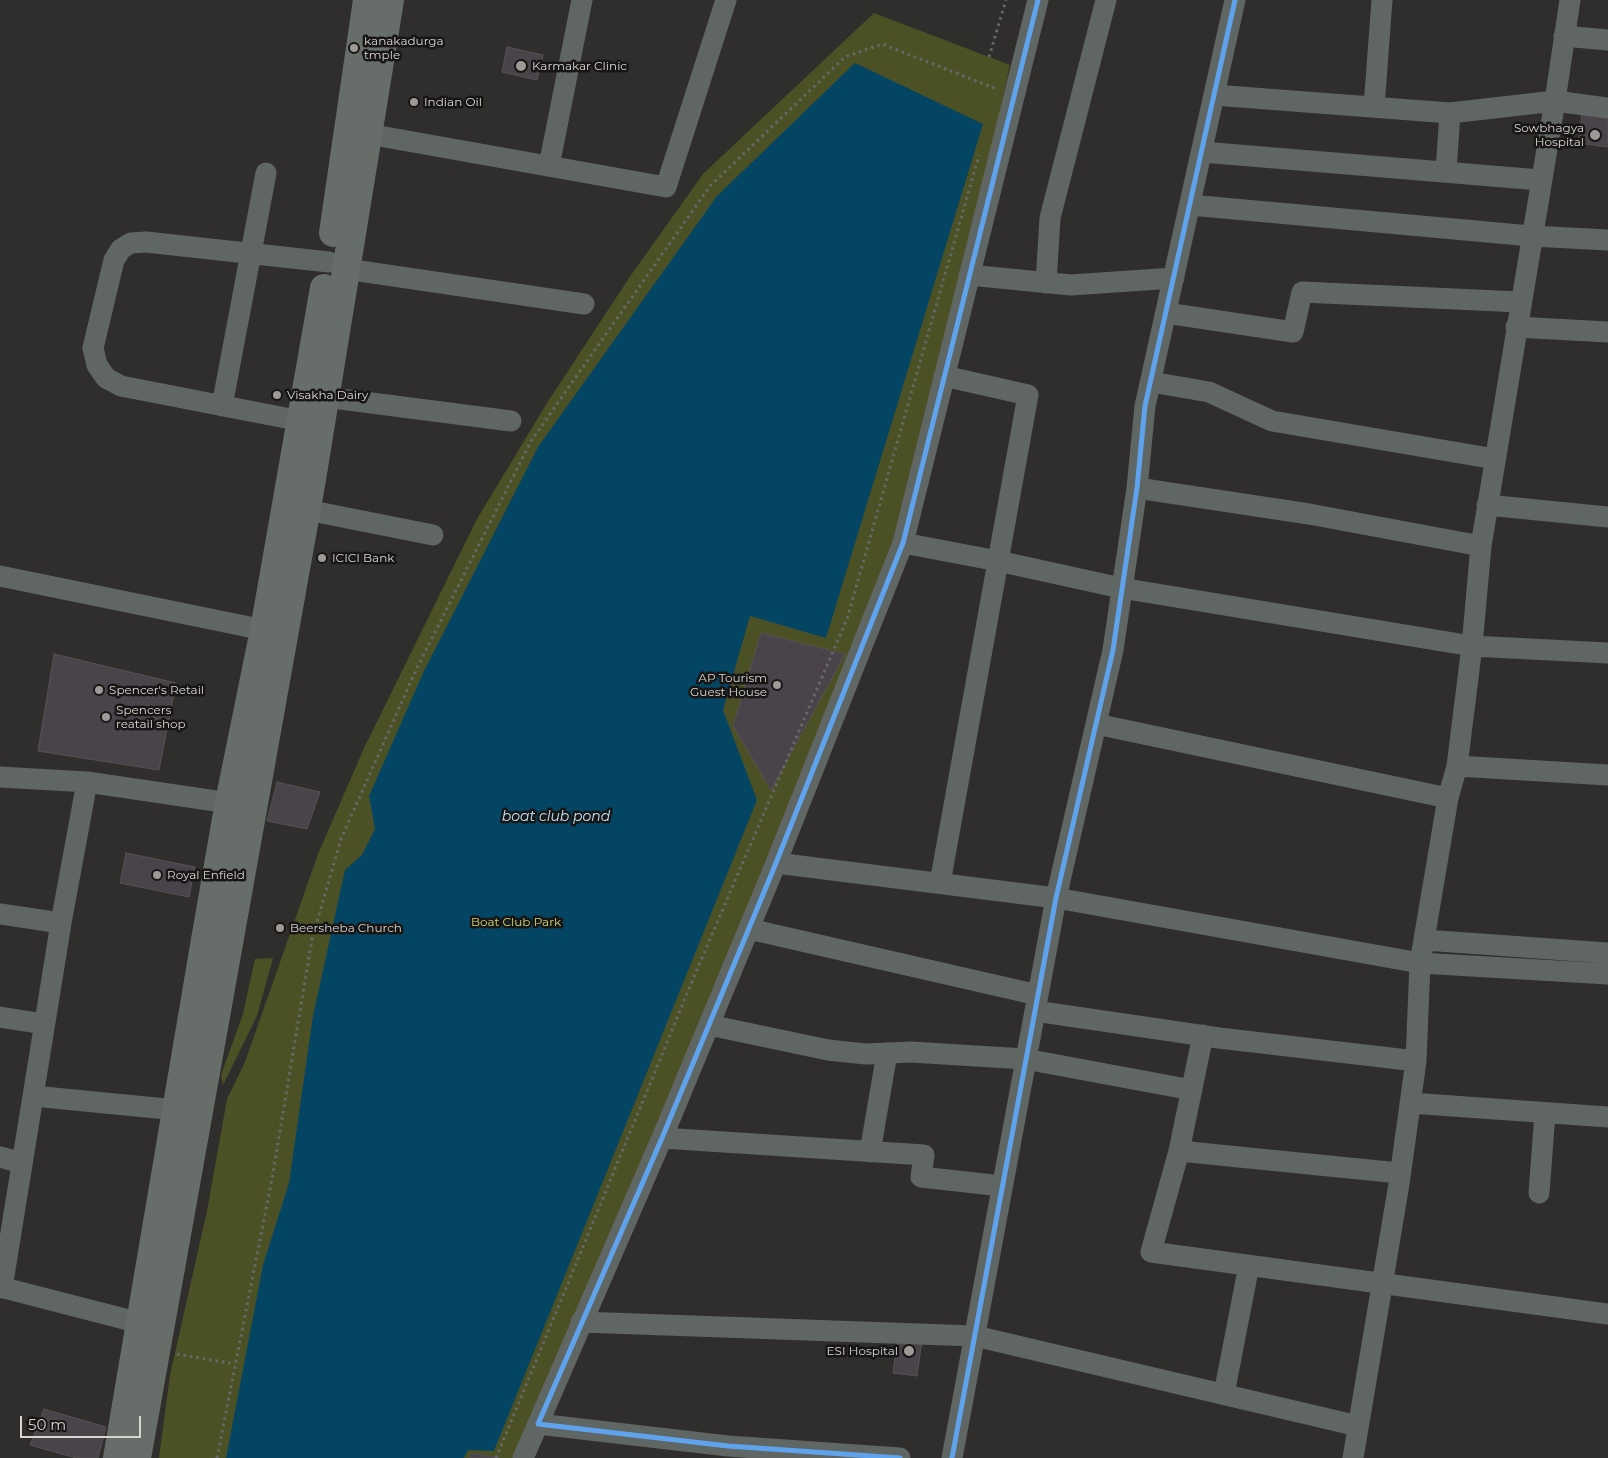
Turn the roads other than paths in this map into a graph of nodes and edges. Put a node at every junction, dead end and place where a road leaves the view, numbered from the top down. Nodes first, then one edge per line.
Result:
1 (367, 0) edge
2 (390, 0) edge
3 (582, 0) edge
4 (726, 0) edge
5 (1038, 0) edge
6 (1106, 0) edge
7 (1235, 0) edge
8 (1382, 0) edge
9 (1570, 0) edge
10 (1564, 36) junction
11 (1608, 40) edge
12 (1214, 95) junction
13 (1555, 101) junction
14 (1374, 107) junction
15 (1608, 108) edge
16 (1450, 112) junction
17 (368, 134) junction
18 (1202, 152) junction
19 (548, 166) junction
20 (266, 172) dead end
21 (1446, 172) junction
22 (1540, 180) junction
23 (1190, 205) junction
24 (1531, 236) junction
25 (1608, 240) edge
26 (252, 254) junction
27 (337, 265) junction
28 (969, 275) junction
29 (1174, 278) junction
30 (1046, 282) junction
31 (1520, 302) junction
32 (584, 304) dead end
33 (1166, 313) junction
34 (1516, 328) junction
35 (1608, 332) edge
36 (944, 376) junction
37 (1151, 382) junction
38 (325, 397) junction
39 (222, 406) junction
40 (301, 421) junction
41 (512, 421) dead end
42 (1495, 459) junction
43 (1137, 488) junction
44 (1487, 505) junction
45 (307, 510) junction
46 (1608, 517) edge
47 (433, 535) dead end
48 (903, 543) junction
49 (1481, 546) junction
50 (998, 561) junction
51 (0, 576) edge
52 (1121, 588) junction
53 (264, 630) junction
54 (1472, 646) junction
55 (1608, 652) edge
56 (1096, 724) junction
57 (1458, 766) junction
58 (1608, 775) edge
59 (0, 777) edge
60 (87, 782) junction
61 (1448, 798) junction
62 (241, 805) junction
63 (776, 863) junction
64 (940, 884) junction
65 (1056, 898) junction
66 (0, 914) edge
67 (61, 923) junction
68 (749, 929) junction
69 (1424, 940) junction
70 (1608, 953) edge
71 (1420, 963) junction
72 (1608, 974) edge
73 (1036, 1003) junction
74 (0, 1017) edge
75 (44, 1024) junction
76 (709, 1025) junction
77 (1203, 1035) junction
78 (887, 1053) junction
79 (1025, 1059) junction
80 (1416, 1061) junction
81 (1192, 1090) junction
82 (33, 1096) junction
83 (1410, 1103) junction
84 (177, 1110) junction
85 (1545, 1113) junction
86 (1608, 1117) edge
87 (662, 1138) junction
88 (1179, 1151) junction
89 (870, 1152) junction
90 (0, 1157) edge
91 (22, 1163) junction
92 (1399, 1173) junction
93 (1002, 1186) junction
94 (1539, 1192) dead end
95 (1249, 1265) junction
96 (1382, 1282) junction
97 (1, 1287) edge
98 (1608, 1314) edge
99 (581, 1322) junction
100 (140, 1323) junction
101 (974, 1336) junction
102 (1224, 1394) junction
103 (538, 1424) junction
104 (1358, 1426) junction
105 (1358, 1457) edge
106 (117, 1458) edge
107 (137, 1458) edge
108 (523, 1458) edge
109 (900, 1458) edge
110 (952, 1458) edge

1 - 27 highway
2 - 17 highway
3 - 19 street
4 - 19 street
5 - 28 street
6 - 30 street
7 - 12 street
8 - 14 street
9 - 10 street
10 - 11 street
10 - 13 street
12 - 14 street
12 - 18 street
13 - 15 street
13 - 16 street
13 - 22 street
14 - 16 street
16 - 21 street
17 - 19 street
17 - 27 highway
18 - 21 street
18 - 23 street
20 - 26 street
21 - 22 street
22 - 24 street
23 - 24 street
23 - 29 street
24 - 25 street
24 - 31 street
26 - 27 street
26 - 39 street
26 - 39 street
27 - 32 street
27 - 38 highway
27 - 40 highway
28 - 30 street
28 - 36 street
29 - 30 street
29 - 33 street
31 - 33 street
31 - 34 street
33 - 37 street
34 - 35 street
34 - 42 street
36 - 48 street
36 - 50 street
37 - 42 street
37 - 43 street
38 - 41 street
38 - 45 highway
39 - 40 street
40 - 53 highway
42 - 44 street
43 - 49 street
43 - 52 street
44 - 46 street
44 - 49 street
45 - 47 street
45 - 62 highway
48 - 50 street
48 - 63 street
49 - 54 street
50 - 52 street
50 - 64 street
51 - 53 street
52 - 54 street
52 - 56 street
53 - 62 highway
54 - 55 street
54 - 57 street
56 - 61 street
56 - 65 street
57 - 58 street
57 - 61 street
59 - 60 street
60 - 62 street
60 - 67 street
61 - 69 street
62 - 84 highway
62 - 107 highway
63 - 64 street
63 - 68 street
64 - 65 street
65 - 71 street
65 - 73 street
66 - 67 street
67 - 75 street
68 - 73 street
68 - 76 street
69 - 70 street
69 - 71 street
71 - 72 street
71 - 80 street
73 - 77 street
73 - 79 street
74 - 75 street
75 - 82 street
76 - 78 street
76 - 87 street
77 - 80 street
77 - 81 street
78 - 79 street
78 - 89 street
79 - 81 street
79 - 93 street
80 - 83 street
81 - 88 street
82 - 84 street
82 - 91 street
83 - 85 street
83 - 92 street
84 - 100 highway
85 - 86 street
85 - 94 street
87 - 89 street
87 - 99 street
88 - 92 street
88 - 95 street
89 - 93 street
90 - 91 street
91 - 97 street
92 - 96 street
93 - 101 street
95 - 96 street
95 - 102 street
96 - 98 street
96 - 104 street
97 - 100 street
99 - 101 street
99 - 103 street
100 - 106 highway
101 - 102 street
101 - 110 street
102 - 104 street
103 - 108 street
103 - 109 street
104 - 105 street

